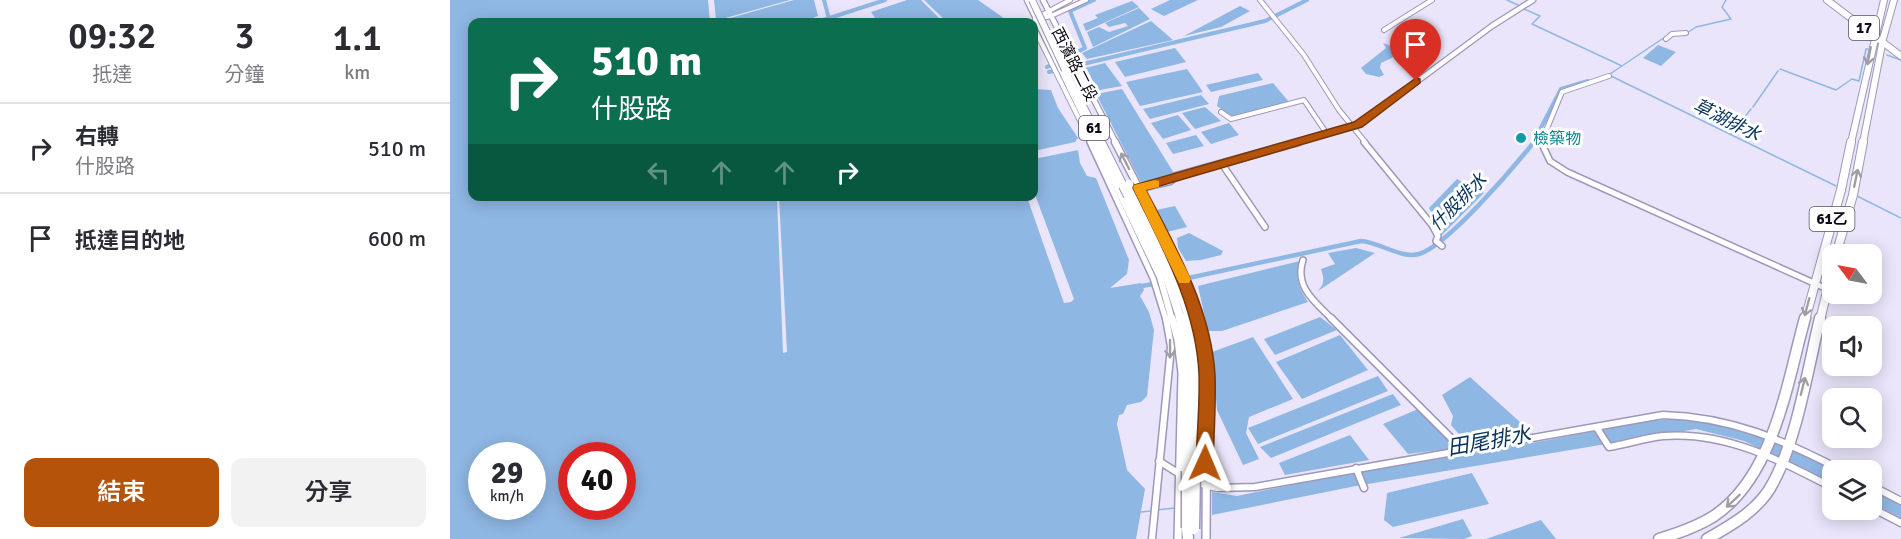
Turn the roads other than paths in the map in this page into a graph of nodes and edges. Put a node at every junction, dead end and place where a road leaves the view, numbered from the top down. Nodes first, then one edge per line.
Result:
1 (1027, 0) edge
2 (1032, 0) edge
3 (1037, 0) edge
4 (1042, 0) edge
5 (1070, 0) edge
6 (1086, 0) edge
7 (1260, 0) edge
8 (1432, 0) edge
9 (1533, 0) edge
10 (1829, 0) edge
11 (1884, 0) edge
12 (1894, 0) edge
13 (1048, 10) junction
14 (1051, 16) junction
15 (1035, 18) edge
16 (1036, 18) edge
17 (1038, 18) edge
18 (1038, 26) edge
19 (1384, 30) dead end
20 (1686, 33) dead end
21 (1874, 34) junction
22 (1666, 39) dead end
23 (1882, 40) junction
24 (1901, 51) edge
25 (1901, 56) edge
26 (1066, 70) junction
27 (1609, 76) dead end
28 (1221, 112) dead end
29 (1352, 126) junction
30 (1327, 134) junction
31 (1222, 164) junction
32 (1127, 191) junction
33 (1265, 226) dead end
34 (1839, 244) edge
35 (1442, 246) dead end
36 (1303, 260) dead end
37 (1167, 274) junction
38 (1813, 283) junction
39 (1822, 287) edge
40 (1172, 288) junction
41 (1823, 304) edge
42 (1597, 428) junction
43 (1772, 436) junction
44 (1789, 443) junction
45 (1464, 451) junction
46 (1766, 453) junction
47 (1822, 460) edge
48 (1159, 461) junction
49 (1782, 461) junction
50 (1356, 468) junction
51 (1187, 473) junction
52 (1822, 482) edge
53 (1204, 487) junction
54 (1364, 488) dead end
55 (1882, 491) edge
56 (1901, 501) edge
57 (1882, 513) edge
58 (1901, 523) edge
59 (1191, 532) edge
60 (1152, 535) edge
61 (1178, 539) edge
62 (1206, 539) edge
63 (1659, 539) edge
64 (1707, 539) edge

1 - 15 street, 西濱路二段
2 - 26 main road, 61, bridge
3 - 26 main road, 61
4 - 13 street, 西濱路二段
5 - 13 street
6 - 14 street
7 - 29 street
8 - 19 street
9 - 29 street
10 - 21 main road, 17
11 - 21 main road, 61乙
12 - 23 main road, 61乙
13 - 14 street, 西濱路二段
13 - 16 street
14 - 17 street
14 - 26 street, 西濱路二段
18 - 26 street, 西濱路二段
20 - 22 street
21 - 23 main road, 17
21 -> 38 main road, 61乙
23 - 24 main road, 17
23 - 25 main road, 17
34 -> 23 main road, 61乙
26 - 32 main road, 61
32 -> 26 street, 西濱路二段
26 - 32 street
27 - 38 street
28 - 30 street
29 - 30 street
29 - 35 street
30 - 31 street
31 - 32 street
31 - 33 street
32 - 37 main road, 61
32 - 37 street, 西濱路二段
32 - 37 street
36 - 45 street
37 - 40 main road, 61
37 - 40 street, 西濱路二段
37 - 40 street
38 - 39 street
38 -> 43 main road, 61乙
40 -> 48 street
40 - 51 street, 西濱路二段
40 - 51 main road, 61
40 - 53 street, 西濱路二段
44 -> 41 main road
42 - 43 street
42 - 45 street
42 - 46 street
43 - 44 street
43 - 46 main road, 61乙
44 - 47 street
44 - 49 main road
45 - 50 street
46 - 49 street
46 -> 63 main road, 61乙
48 - 51 street
48 - 60 street
49 - 52 street
49 - 64 main road
50 - 53 street
50 - 54 street
51 - 53 street
51 - 59 main road, 61, bridge
51 - 59 street, 西濱路二段
53 - 59 street, 西濱路二段
55 - 56 street
57 - 58 street
59 - 61 street, 西濱路二段
59 - 62 street, 西濱路二段

